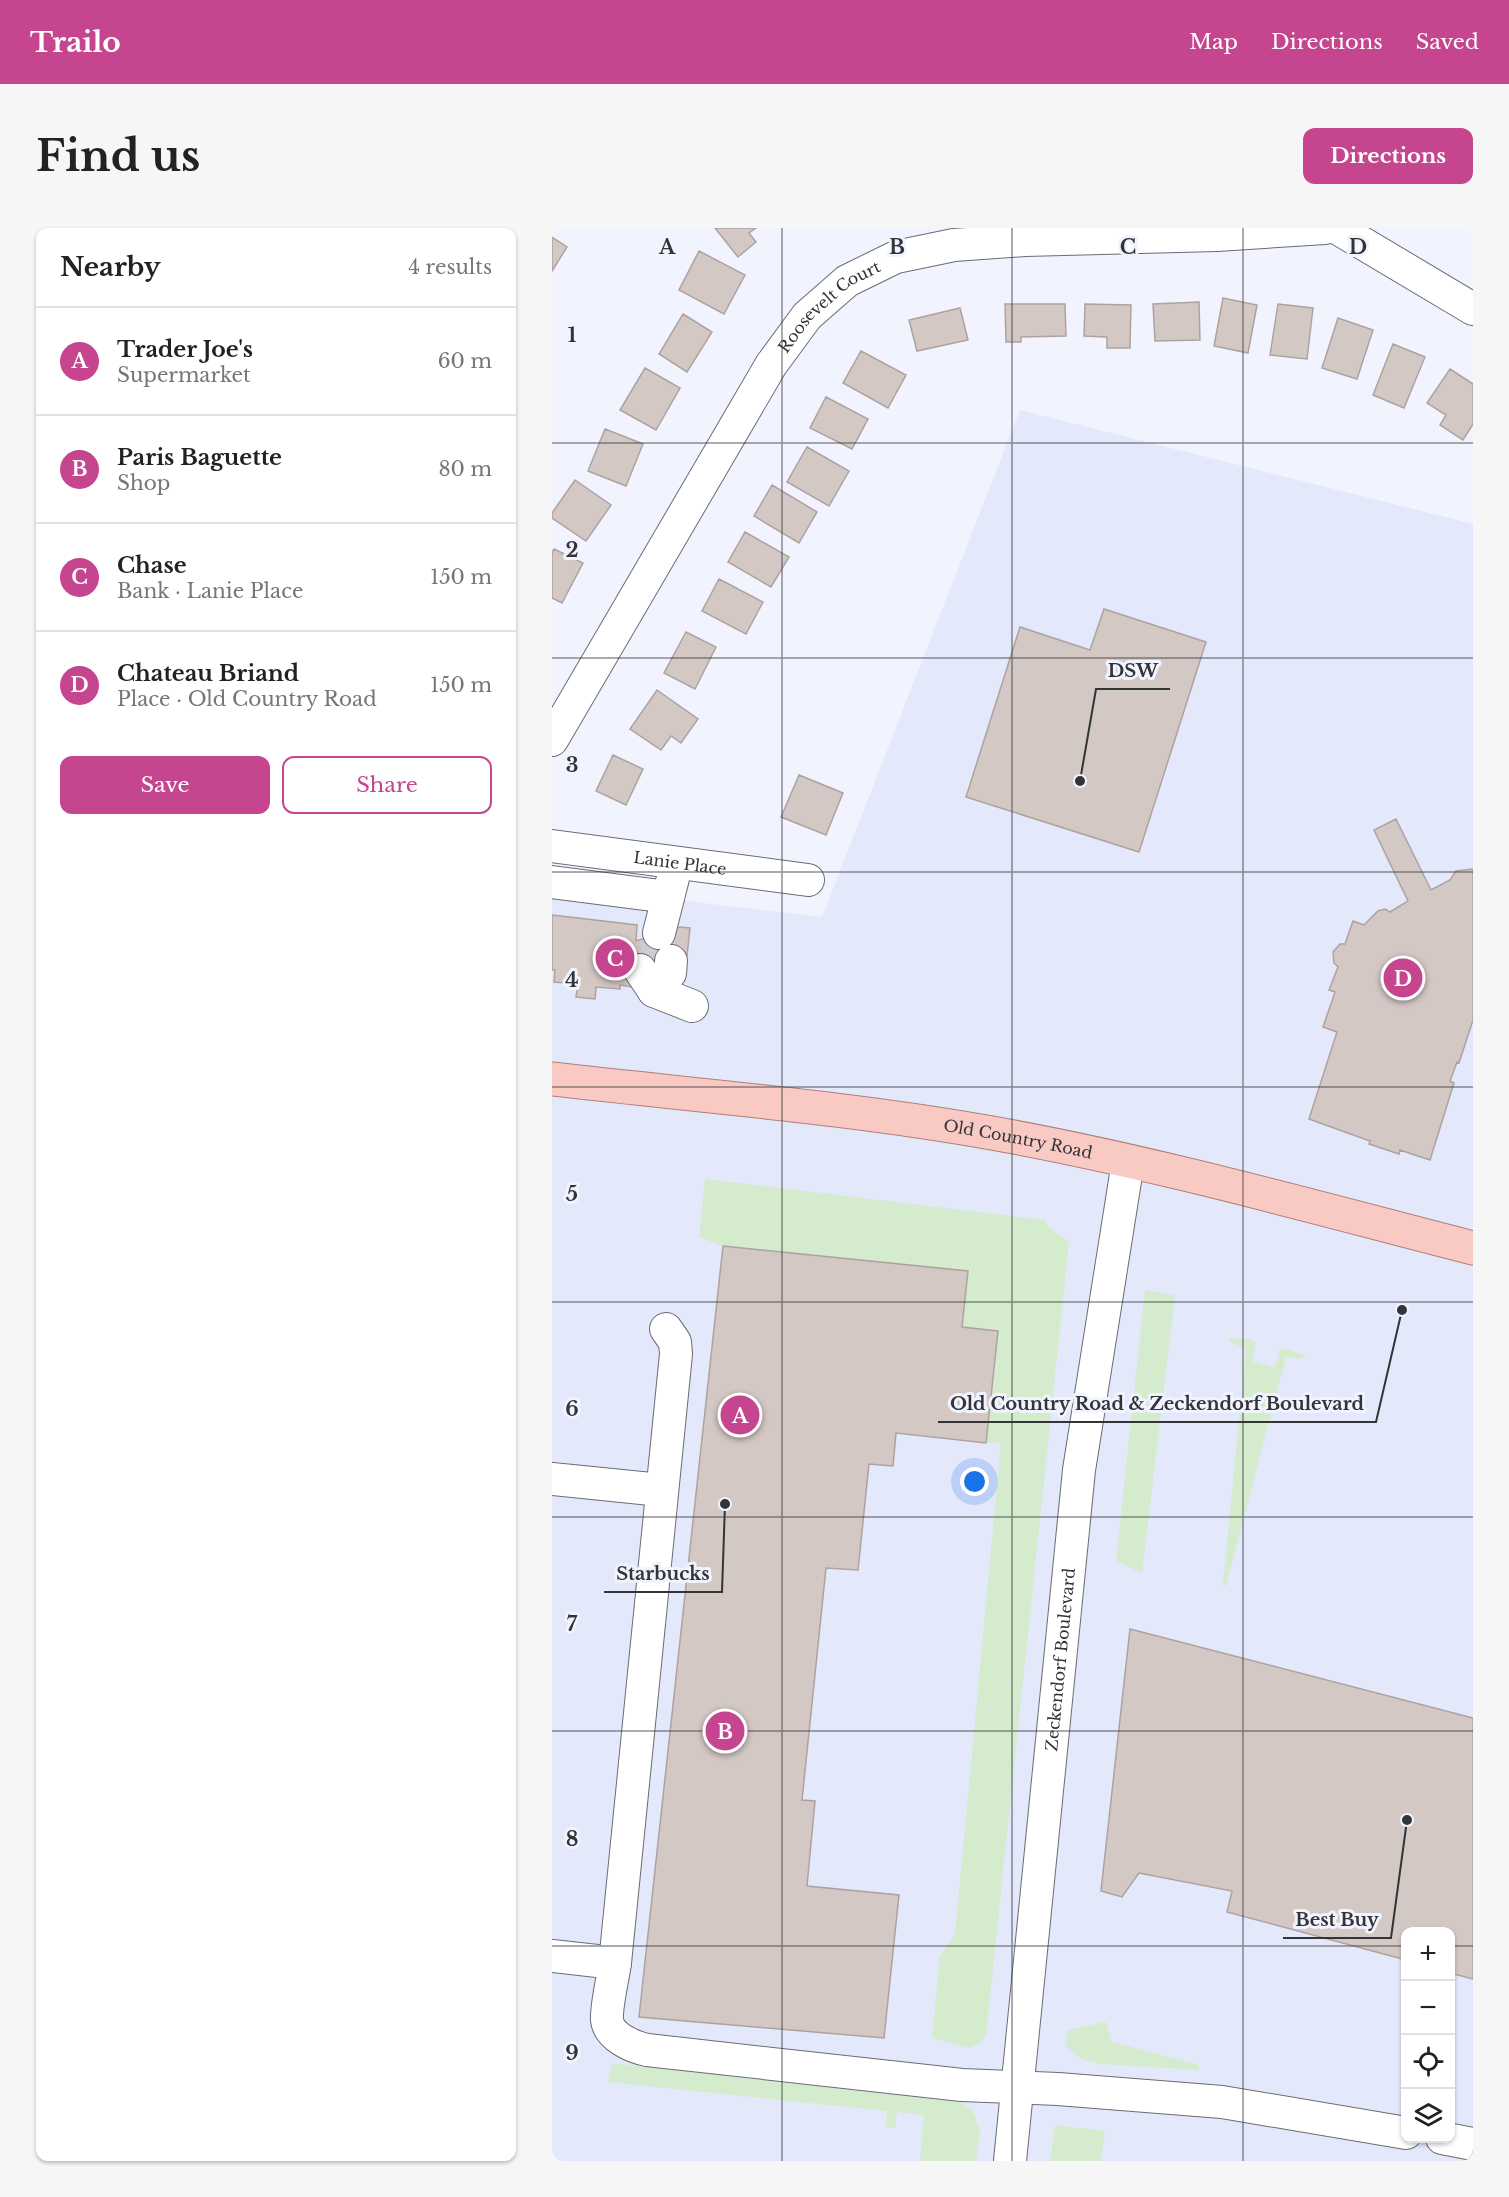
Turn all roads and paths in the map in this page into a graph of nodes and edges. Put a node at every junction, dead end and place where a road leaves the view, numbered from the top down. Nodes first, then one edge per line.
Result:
1 (1325, 228) edge
2 (1337, 228) edge
3 (1025, 234) edge
4 (1473, 309) edge
5 (552, 740) edge
6 (552, 846) edge
7 (676, 862) junction
8 (808, 880) dead end
9 (552, 882) edge
10 (668, 897) junction
11 (692, 1006) dead end
12 (552, 1079) edge
13 (1128, 1162) junction
14 (1473, 1248) edge
15 (666, 1329) dead end
16 (552, 1479) edge
17 (661, 1490) junction
18 (552, 1956) edge
19 (615, 1963) junction
20 (1017, 2088) junction
21 (1401, 2132) edge
22 (1455, 2141) edge
23 (1473, 2144) edge
24 (1010, 2161) edge

1 - 3 street, Roosevelt Court
2 - 4 street
3 - 5 street, Roosevelt Court
6 - 7 street, Lanie Place
7 - 8 street, Lanie Place
7 - 10 street
9 - 10 street
10 - 11 street
12 - 13 main road, Old Country Road
13 - 14 main road, Old Country Road
13 - 20 street, Zeckendorf Boulevard
15 - 17 street
16 - 17 street
17 - 19 street
18 - 19 street
19 - 20 street
20 - 21 street
20 - 24 street, Zeckendorf Boulevard
22 - 23 street

